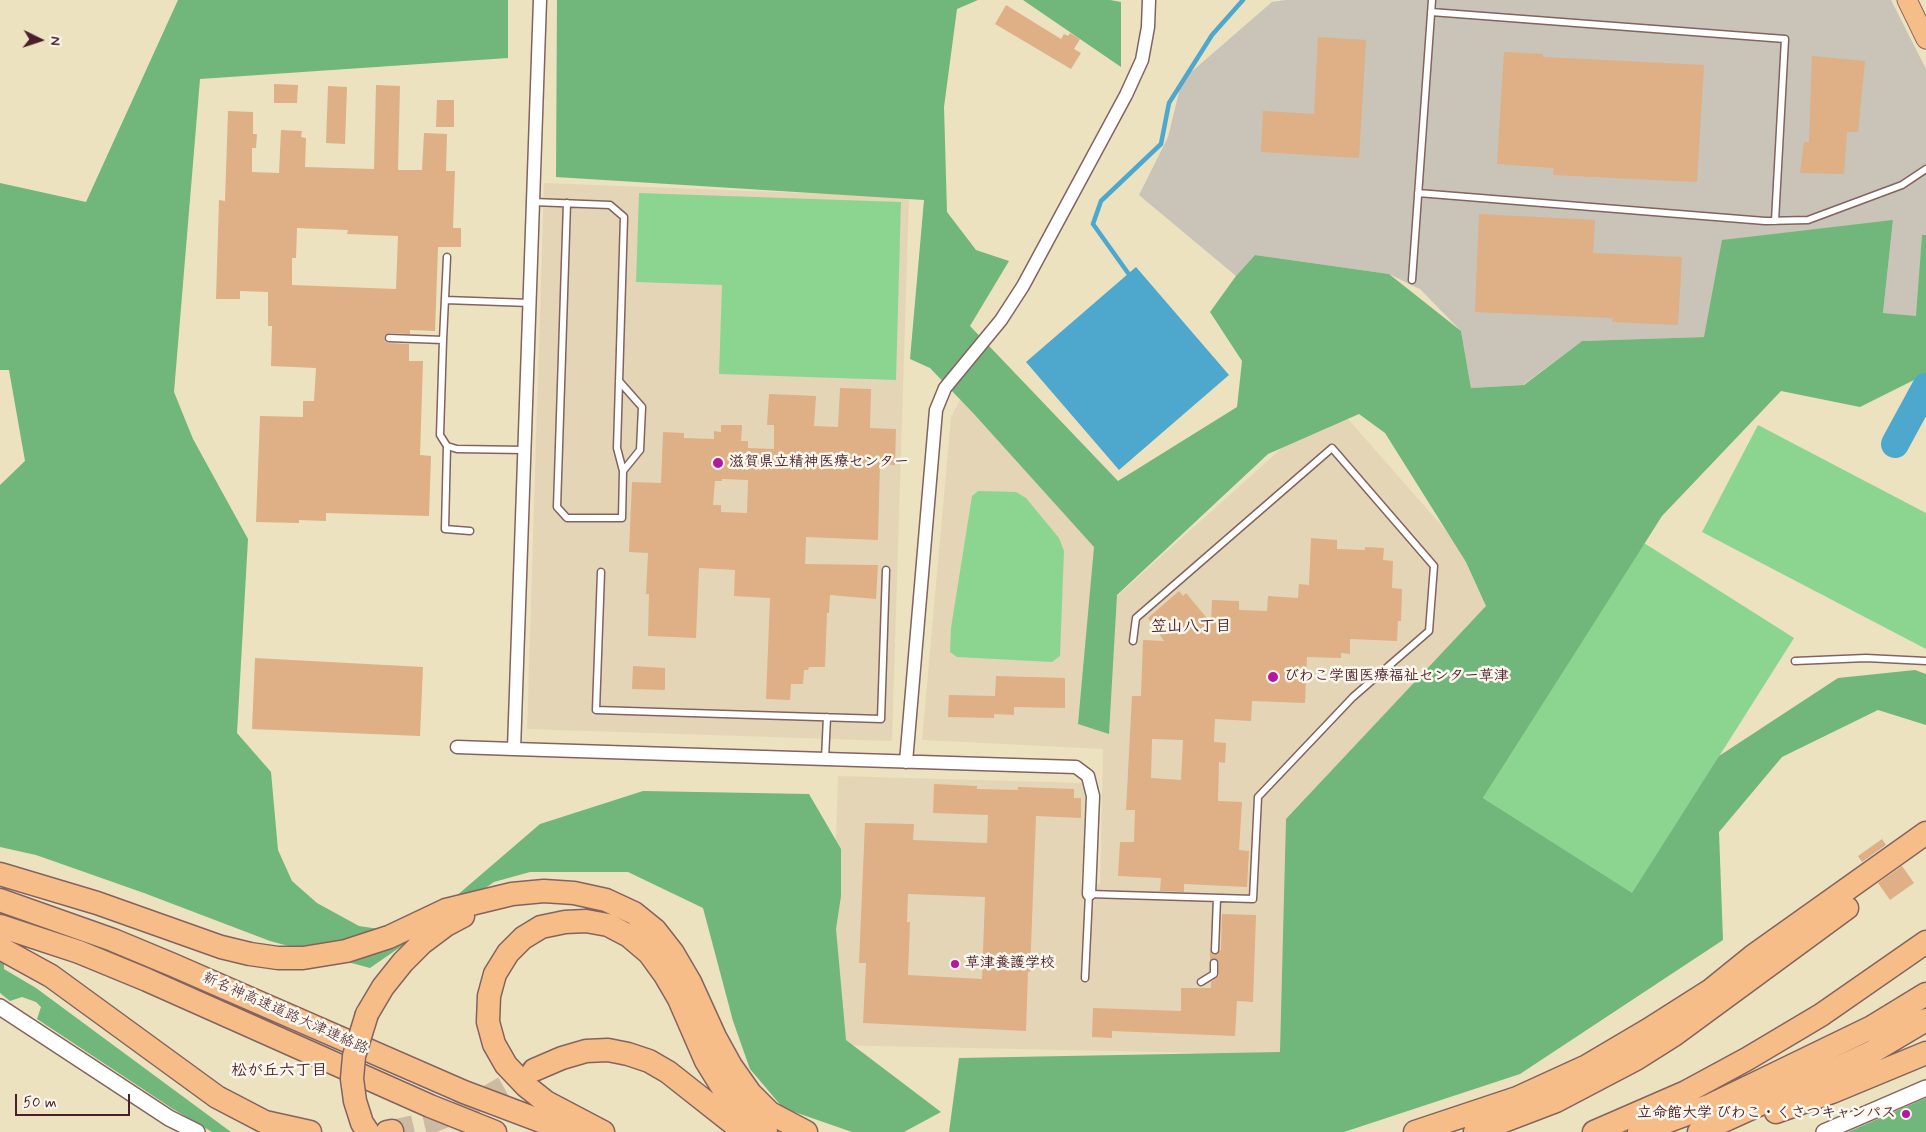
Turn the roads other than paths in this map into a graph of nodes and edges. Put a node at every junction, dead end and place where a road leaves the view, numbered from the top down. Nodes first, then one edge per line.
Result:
1 (540, 0) edge
2 (1149, 0) edge
3 (1432, 0) edge
4 (1907, 0) edge
5 (1431, 12) junction
6 (1926, 39) edge
7 (1926, 169) edge
8 (1418, 193) junction
9 (533, 202) junction
10 (566, 203) junction
11 (1775, 221) junction
12 (447, 257) dead end
13 (1412, 280) dead end
14 (445, 300) junction
15 (530, 303) junction
16 (389, 338) dead end
17 (443, 340) junction
18 (619, 381) junction
19 (447, 446) junction
20 (525, 450) junction
21 (623, 471) junction
22 (470, 530) dead end
23 (886, 570) dead end
24 (601, 572) dead end
25 (1133, 641) dead end
26 (1926, 661) edge
27 (1795, 662) dead end
28 (827, 717) junction
29 (456, 748) dead end
30 (514, 749) junction
31 (825, 759) junction
32 (906, 762) junction
33 (1926, 833) edge
34 (1926, 850) edge
35 (1887, 870) junction
36 (0, 874) edge
37 (512, 894) junction
38 (1089, 894) junction
39 (1217, 898) junction
40 (0, 900) edge
41 (0, 926) edge
42 (1926, 942) edge
43 (0, 948) edge
44 (1215, 950) dead end
45 (1214, 963) dead end
46 (1085, 978) dead end
47 (1201, 982) dead end
48 (1926, 994) edge
49 (0, 1006) edge
50 (1926, 1020) edge
51 (1926, 1053) edge
52 (534, 1070) tunnel mouth
53 (1926, 1088) edge
54 (392, 1131) edge
55 (197, 1132) edge
56 (310, 1132) edge
57 (368, 1132) edge
58 (387, 1132) edge
59 (495, 1132) edge
60 (570, 1132) edge
61 (603, 1132) edge
62 (744, 1132) edge
63 (766, 1132) edge
64 (806, 1132) edge
65 (1415, 1132) edge
66 (1475, 1132) edge
67 (1594, 1132) edge
68 (1639, 1132) edge
69 (1699, 1132) edge
70 (1716, 1132) edge
71 (1824, 1132) edge

1 - 9 street
2 - 32 street
3 - 5 lane
4 - 6 main road
5 - 8 lane
5 - 11 lane
7 - 11 lane
8 - 11 lane
8 - 13 lane
9 - 10 lane
9 - 15 street
10 - 18 lane
10 - 21 lane
12 - 14 lane
14 - 15 lane
14 - 17 lane
15 - 20 street
16 - 17 lane
17 - 19 lane
18 - 21 lane
18 - 21 lane
19 - 20 lane
19 - 22 lane
20 - 30 street
23 - 28 lane
24 - 28 lane
25 - 39 lane
26 - 27 lane
28 - 31 lane
29 - 30 street
30 - 31 street
31 - 32 street
32 - 38 street
33 - 35 highway
34 - 35 highway
35 - 65 highway
35 - 66 highway
36 - 37 highway
37 - 57 highway, bridge
37 - 64 highway
38 - 39 lane
38 - 46 lane
39 - 44 lane
40 - 60 highway, 新名神高速道路大津連絡路
41 - 59 highway, 新名神高速道路大津連絡路
42 - 67 highway
43 - 56 highway
45 - 47 lane
48 - 68 highway
49 - 55 street
50 - 69 highway
51 - 70 highway
52 - 62 highway
53 - 71 street
54 - 58 highway
61 - 63 highway

